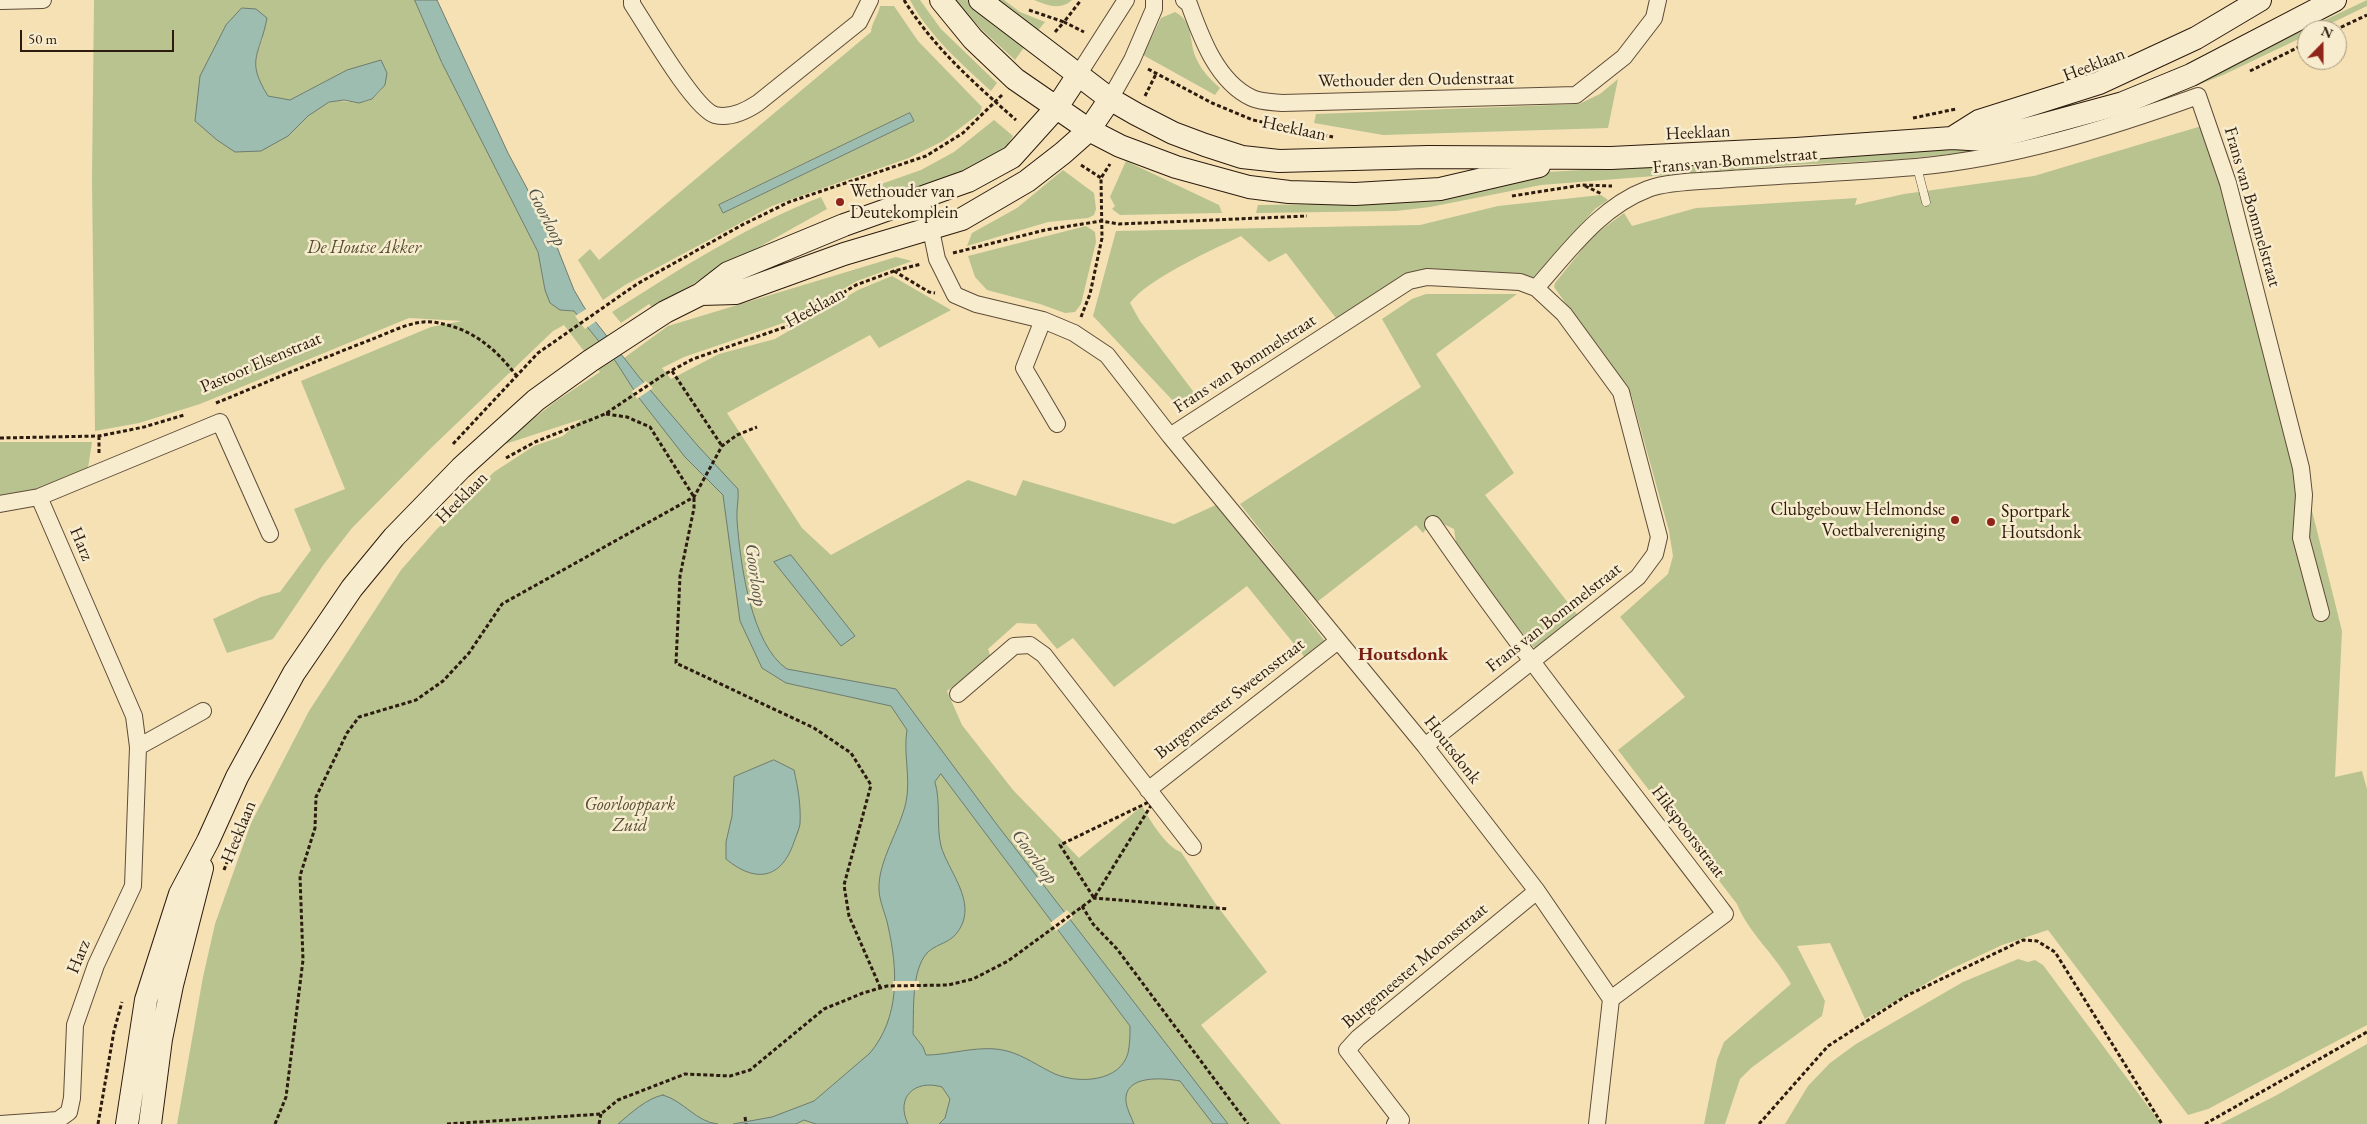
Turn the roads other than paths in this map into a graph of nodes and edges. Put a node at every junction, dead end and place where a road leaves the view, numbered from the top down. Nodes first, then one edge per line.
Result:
1 (43, 0) edge
2 (632, 0) edge
3 (870, 0) edge
4 (940, 0) edge
5 (980, 0) edge
6 (1126, 0) edge
7 (1154, 0) edge
8 (1184, 0) edge
9 (1658, 0) edge
10 (2260, 0) edge
11 (2335, 0) edge
12 (0, 1) edge
13 (1078, 75) junction
14 (1110, 99) junction
15 (1057, 107) junction
16 (1089, 130) junction
17 (1952, 138) junction
18 (1579, 157) junction
19 (1917, 167) junction
20 (920, 200) junction
21 (1926, 202) dead end
22 (931, 230) junction
23 (1536, 288) junction
24 (701, 294) junction
25 (1043, 320) junction
26 (1057, 424) dead end
27 (1170, 436) junction
28 (39, 497) junction
29 (0, 504) edge
30 (1434, 524) dead end
31 (270, 534) dead end
32 (2321, 613) dead end
33 (1338, 640) junction
34 (1533, 660) junction
35 (958, 694) dead end
36 (203, 711) dead end
37 (1425, 746) junction
38 (138, 747) junction
39 (1151, 794) junction
40 (208, 841) junction
41 (1193, 847) dead end
42 (1537, 891) junction
43 (1611, 999) junction
44 (1400, 1123) edge
45 (0, 1124) edge
46 (127, 1124) edge
47 (150, 1124) edge
48 (1597, 1124) edge

1 - 12 street
2 - 3 street
4 - 15 main road
5 - 13 main road
6 - 13 street
7 - 14 street
8 - 9 street, Wethouder den Oudenstraat
10 - 17 main road, Heeklaan
11 - 17 main road, Heeklaan
13 - 14 main road, Heeklaan
13 - 15 main road, Heeklaan
14 - 16 main road, Heeklaan
14 - 18 main road, Heeklaan
15 - 16 main road, Heeklaan
15 - 20 main road, Heeklaan
16 - 18 main road, Heeklaan
16 - 22 main road, Heeklaan
17 - 18 main road, Heeklaan
19 - 21 lane
19 - 23 street, Frans van Bommelstraat
19 - 32 street, Frans van Bommelstraat
20 - 22 street
20 - 24 main road, Heeklaan
22 - 24 main road, Heeklaan
22 - 25 street
23 - 27 street, Frans van Bommelstraat
23 - 34 street, Frans van Bommelstraat
24 - 40 main road, Heeklaan
25 - 26 street
25 - 27 street
27 - 33 street, Houtsdonk
28 - 29 street
28 - 31 street
28 - 38 street, Harz
30 - 34 street
33 - 37 street, Houtsdonk
33 - 39 street, Burgemeester Sweensstraat
34 - 37 street, Frans van Bommelstraat
34 - 43 street, Hikspoorsstraat
35 - 39 street
36 - 38 street
37 - 42 street, Houtsdonk
38 - 45 street, Harz
39 - 41 street
40 - 46 main road, Heeklaan
40 - 47 main road, Heeklaan
42 - 43 street, Houtsdonk
42 - 44 street, Burgemeester Moonsstraat
43 - 48 street

